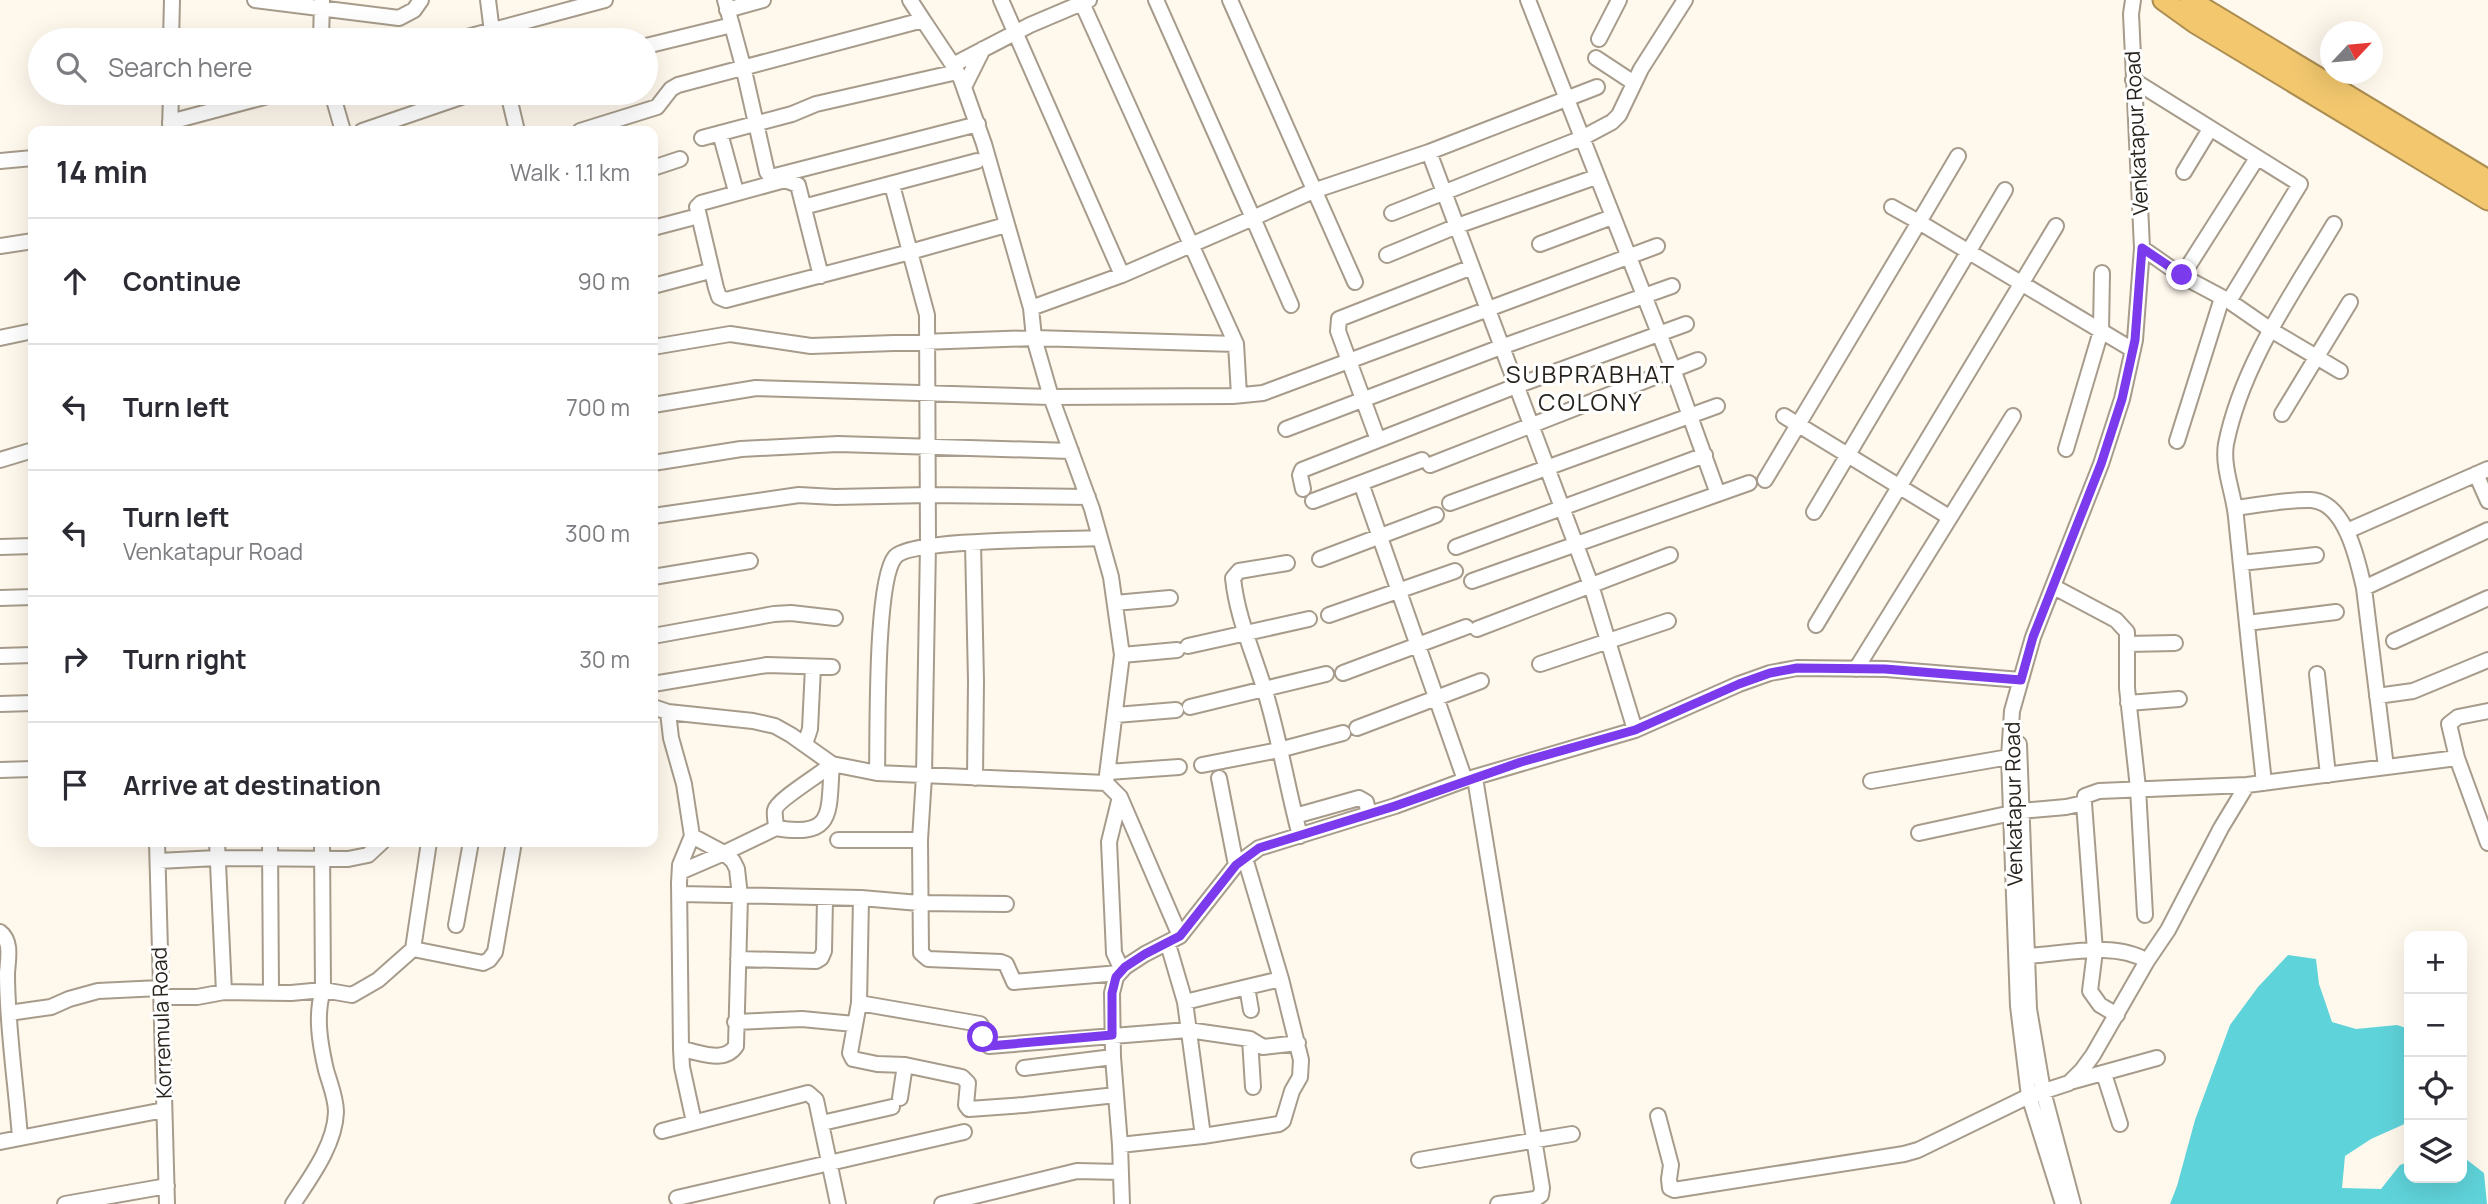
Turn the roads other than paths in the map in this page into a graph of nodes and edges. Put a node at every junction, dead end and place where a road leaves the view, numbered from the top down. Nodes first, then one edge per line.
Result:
1 (172, 0) edge
2 (254, 0) edge
3 (421, 0) edge
4 (488, 0) edge
5 (605, 0) edge
6 (763, 0) edge
7 (910, 0) edge
8 (1000, 0) edge
9 (1156, 0) edge
10 (1230, 0) edge
11 (1528, 0) edge
12 (1619, 0) edge
13 (1685, 0) edge
14 (2133, 0) edge
15 (2163, 0) edge
16 (2190, 0) edge
17 (1085, 2) edge
18 (322, 5) edge
19 (726, 5) edge
20 (923, 20) junction
21 (732, 25) junction
22 (172, 28) edge
23 (321, 28) edge
24 (491, 28) edge
25 (515, 28) edge
26 (1014, 32) junction
27 (1599, 39) dead end
28 (658, 43) edge
29 (982, 50) junction
30 (1596, 58) dead end
31 (743, 66) junction
32 (955, 69) junction
33 (2133, 80) junction
34 (1634, 83) junction
35 (964, 87) junction
36 (1597, 87) dead end
37 (1566, 98) junction
38 (171, 105) edge
39 (241, 105) edge
40 (335, 105) edge
41 (438, 105) edge
42 (511, 105) edge
43 (755, 123) junction
44 (978, 124) junction
45 (170, 126) edge
46 (173, 126) edge
47 (342, 126) edge
48 (377, 126) edge
49 (516, 126) edge
50 (596, 126) edge
51 (2210, 129) junction
52 (720, 132) junction
53 (702, 138) dead end
54 (1582, 138) junction
55 (2420, 149) junction
56 (1429, 152) junction
57 (1958, 156) dead end
58 (28, 158) edge
59 (2257, 158) junction
60 (680, 159) dead end
61 (0, 161) edge
62 (977, 161) dead end
63 (658, 166) edge
64 (2184, 172) dead end
65 (1596, 177) junction
66 (2488, 180) edge
67 (892, 185) junction
68 (735, 188) dead end
69 (2006, 190) dead end
70 (1314, 191) junction
71 (1445, 193) junction
72 (2488, 200) edge
73 (807, 206) dead end
74 (1892, 207) dead end
75 (1392, 213) dead end
76 (1612, 217) junction
77 (691, 218) dead end
78 (1253, 218) junction
79 (1919, 222) junction
80 (1006, 225) junction
81 (2334, 225) dead end
82 (1457, 226) junction
83 (2056, 226) dead end
84 (658, 227) edge
85 (28, 242) edge
86 (1541, 244) dead end
87 (1191, 245) junction
88 (0, 246) edge
89 (1657, 246) dead end
90 (2142, 248) junction
91 (1969, 251) junction
92 (910, 252) junction
93 (1387, 255) dead end
94 (1628, 257) junction
95 (1472, 267) junction
96 (706, 272) dead end
97 (2102, 273) dead end
98 (1122, 275) junction
99 (2182, 275) junction
100 (821, 276) junction
101 (1355, 282) dead end
102 (2021, 283) junction
103 (658, 285) edge
104 (1672, 286) dead end
105 (1643, 296) junction
106 (2226, 300) junction
107 (2350, 302) dead end
108 (1292, 304) dead end
109 (1031, 308) junction
110 (1487, 308) junction
111 (1686, 324) dead end
112 (2271, 330) junction
113 (2101, 331) junction
114 (28, 332) edge
115 (1659, 335) junction
116 (0, 338) edge
117 (1034, 338) junction
118 (926, 343) junction
119 (1236, 344) junction
120 (658, 346) edge
121 (1501, 347) junction
122 (2133, 350) junction
123 (2316, 357) junction
124 (1698, 360) dead end
125 (1349, 361) junction
126 (1673, 369) junction
127 (2340, 371) dead end
128 (1516, 386) junction
129 (926, 392) junction
130 (1239, 395) junction
131 (1051, 397) junction
132 (1363, 400) junction
133 (658, 404) edge
134 (1717, 406) dead end
135 (1690, 414) junction
136 (2282, 414) dead end
137 (1784, 415) dead end
138 (2013, 416) dead end
139 (1798, 424) junction
140 (1532, 425) junction
141 (1286, 429) dead end
142 (1378, 440) junction
143 (2177, 441) dead end
144 (928, 445) junction
145 (2066, 449) dead end
146 (1070, 451) junction
147 (28, 452) edge
148 (1848, 455) junction
149 (1705, 456) junction
150 (0, 460) edge
151 (658, 462) edge
152 (1548, 468) junction
153 (2482, 471) edge
154 (1765, 480) dead end
155 (1361, 483) junction
156 (1749, 483) dead end
157 (1899, 487) junction
158 (1303, 489) dead end
159 (929, 495) junction
160 (1718, 495) junction
161 (1088, 497) junction
162 (1313, 501) dead end
163 (2488, 501) edge
164 (1450, 503) dead end
165 (1562, 508) junction
166 (2235, 508) junction
167 (1814, 512) dead end
168 (658, 515) edge
169 (1436, 515) dead end
170 (1950, 517) junction
171 (2488, 530) edge
172 (2347, 531) junction
173 (1378, 537) junction
174 (1100, 538) junction
175 (973, 543) junction
176 (928, 545) junction
177 (1576, 546) junction
178 (0, 547) edge
179 (28, 547) edge
180 (1456, 547) dead end
181 (1670, 555) dead end
182 (2316, 555) dead end
183 (1320, 559) dead end
184 (750, 561) dead end
185 (1287, 563) dead end
186 (2241, 563) junction
187 (1455, 571) dead end
188 (658, 576) edge
189 (1472, 581) dead end
190 (1591, 585) junction
191 (2054, 587) junction
192 (2364, 588) junction
193 (1397, 591) junction
194 (28, 597) edge
195 (0, 598) edge
196 (1170, 598) dead end
197 (2488, 598) edge
198 (1115, 603) junction
199 (2336, 612) dead end
200 (1329, 615) dead end
201 (835, 618) dead end
202 (1309, 619) dead end
203 (1668, 621) dead end
204 (2247, 624) junction
205 (1816, 625) dead end
206 (1245, 633) junction
207 (658, 635) edge
208 (1609, 641) junction
209 (2394, 641) dead end
210 (2175, 643) dead end
211 (2127, 644) junction
212 (1416, 645) junction
213 (28, 655) edge
214 (1122, 655) junction
215 (0, 656) edge
216 (2488, 660) edge
217 (1540, 664) dead end
218 (813, 667) junction
219 (832, 667) dead end
220 (1856, 669) junction
221 (1343, 673) dead end
222 (1326, 674) dead end
223 (2317, 674) dead end
224 (1481, 681) dead end
225 (658, 683) edge
226 (2020, 685) junction
227 (1265, 690) junction
228 (2377, 696) junction
229 (1436, 699) junction
230 (2179, 699) dead end
231 (28, 703) edge
232 (2128, 703) junction
233 (0, 704) edge
234 (658, 709) edge
235 (2488, 711) edge
236 (668, 712) junction
237 (1116, 715) junction
238 (1357, 728) dead end
239 (1635, 730) junction
240 (1343, 733) dead end
241 (805, 744) junction
242 (1279, 750) junction
243 (2009, 757) junction
244 (2457, 758) junction
245 (832, 764) junction
246 (1202, 765) dead end
247 (1179, 767) dead end
248 (2386, 767) junction
249 (28, 769) edge
250 (0, 770) edge
251 (877, 773) junction
252 (2328, 775) junction
253 (924, 776) junction
254 (1107, 777) junction
255 (975, 778) junction
256 (1219, 778) dead end
257 (1470, 779) junction
258 (1871, 781) dead end
259 (2264, 783) junction
260 (2247, 785) junction
261 (2138, 788) junction
262 (1120, 797) junction
263 (2084, 803) junction
264 (2015, 813) junction
265 (1369, 814) junction
266 (1295, 816) junction
267 (776, 828) junction
268 (1919, 832) dead end
269 (692, 836) junction
270 (1300, 836) junction
271 (920, 839) junction
272 (838, 840) dead end
273 (2488, 844) edge
274 (157, 847) edge
275 (217, 847) edge
276 (270, 847) edge
277 (322, 847) edge
278 (378, 847) edge
279 (428, 847) edge
280 (470, 847) edge
281 (513, 847) edge
282 (724, 853) junction
283 (218, 858) junction
284 (323, 858) junction
285 (271, 859) junction
286 (158, 861) junction
287 (1241, 862) junction
288 (680, 872) junction
289 (681, 894) junction
290 (740, 896) junction
291 (825, 898) junction
292 (861, 898) junction
293 (919, 903) junction
294 (1006, 904) dead end
295 (2145, 915) dead end
296 (456, 925) dead end
297 (0, 932) edge
298 (1174, 940) junction
299 (413, 949) junction
300 (2095, 951) junction
301 (2027, 956) junction
302 (738, 959) junction
303 (2147, 961) junction
304 (1121, 972) junction
305 (1281, 979) junction
306 (1247, 987) junction
307 (323, 990) junction
308 (271, 991) junction
309 (224, 992) junction
310 (160, 993) junction
311 (4, 998) edge
312 (1185, 1002) junction
313 (859, 1003) junction
314 (1251, 1010) dead end
315 (9, 1013) junction
316 (2117, 1015) junction
317 (735, 1022) junction
318 (855, 1024) junction
319 (1188, 1030) junction
320 (1112, 1035) junction
321 (1250, 1039) junction
322 (1298, 1043) junction
323 (681, 1049) junction
324 (1112, 1057) junction
325 (2157, 1058) dead end
326 (905, 1065) junction
327 (7, 1068) edge
328 (1024, 1068) dead end
329 (2104, 1074) junction
330 (2068, 1083) junction
331 (1253, 1087) dead end
332 (2036, 1094) junction
333 (1116, 1095) junction
334 (164, 1110) junction
335 (1658, 1116) dead end
336 (694, 1122) junction
337 (821, 1124) junction
338 (2120, 1125) dead end
339 (662, 1131) dead end
340 (964, 1132) dead end
341 (1572, 1134) dead end
342 (1203, 1136) junction
343 (20, 1138) junction
344 (1534, 1141) junction
345 (0, 1142) edge
346 (1120, 1145) junction
347 (1419, 1160) dead end
348 (829, 1162) junction
349 (1120, 1172) junction
350 (167, 1186) junction
351 (677, 1198) dead end
352 (89, 1202) edge
353 (65, 1204) edge
354 (167, 1204) edge
355 (293, 1204) edge
356 (838, 1204) edge
357 (942, 1204) edge
358 (1122, 1204) edge
359 (1498, 1204) edge
360 (2063, 1204) edge
361 (2073, 1204) edge

1 - 22 street
2 - 18 street
3 - 18 street
4 - 24 street
5 - 25 street
6 - 19 street
7 - 20 street
8 - 26 street
9 - 78 street
10 - 70 street
11 - 37 street
12 - 27 street
13 - 34 street
14 - 33 street, Venkatapur Road
15 - 55 highway
16 - 55 highway
17 - 26 street
17 - 87 street
18 - 23 street
19 - 21 street
20 - 31 street
20 - 32 street
21 - 28 street
21 - 31 street
26 - 29 street
26 - 98 street
29 - 32 street
29 - 35 street
30 - 34 street
31 - 43 street
31 - 50 street
32 - 35 street
32 - 43 street
33 - 51 street
33 - 90 street, Venkatapur Road
34 - 54 street
35 - 44 street
36 - 37 street
37 - 54 street
37 - 56 street
38 - 45 street
39 - 46 street
40 - 47 street
41 - 48 street
42 - 49 street
43 - 44 street
43 - 52 street
44 - 80 street
51 - 59 street
51 - 64 street
52 - 53 street
52 - 68 street
54 - 65 street
54 - 71 street
55 - 66 highway
55 - 72 highway
56 - 70 street
56 - 71 street
57 - 79 street
58 - 61 street
59 - 99 street
59 - 106 street
60 - 63 street
62 - 67 street
65 - 76 street
65 - 82 street
67 - 73 street
67 - 92 street
69 - 91 street
70 - 78 street
70 - 101 street
71 - 75 street
71 - 82 street
74 - 79 street
76 - 86 street
76 - 94 street
77 - 84 street
78 - 87 street
78 - 108 street
79 - 91 street
79 - 139 street
80 - 92 street
80 - 109 street
81 - 112 street
82 - 93 street
82 - 95 street
83 - 102 street
85 - 88 street
87 - 98 street
87 - 119 street
89 - 94 street
90 - 99 street
90 - 122 street, Venkatapur Road
91 - 102 street
91 - 148 street
92 - 100 street
92 - 118 street
94 - 105 street
94 - 110 street
95 - 110 street
95 - 125 street
96 - 103 street
97 - 113 street
98 - 109 street
99 - 106 street
100 - 100 street
102 - 113 street
102 - 157 street
104 - 105 street
105 - 115 street
105 - 121 street
106 - 112 street
106 - 143 street
107 - 123 street
109 - 117 street
110 - 121 street
110 - 125 street
111 - 115 street
112 - 123 street
112 - 166 street
113 - 122 street
113 - 145 street
114 - 116 street
115 - 126 street
115 - 128 street
117 - 118 street
117 - 119 street
117 - 131 street
118 - 120 street
118 - 129 street
119 - 130 street
121 - 128 street
121 - 132 street
122 - 191 street, Venkatapur Road
123 - 127 street
123 - 136 street
124 - 126 street
125 - 130 street
125 - 132 street
126 - 135 street
126 - 140 street
128 - 140 street
128 - 142 street
129 - 131 street
129 - 133 street
129 - 144 street
130 - 131 street
131 - 146 street
132 - 141 street
132 - 142 street
134 - 135 street
135 - 149 street
135 - 152 street
137 - 139 street
138 - 170 street
139 - 148 street
139 - 154 street
140 - 152 street
140 - 155 street
142 - 158 street
144 - 146 street
144 - 151 street
144 - 159 street
146 - 161 street
147 - 150 street
148 - 157 street
148 - 167 street
149 - 160 street
149 - 165 street
152 - 164 street
152 - 165 street
153 - 163 street
153 - 172 street
155 - 162 street
155 - 173 street
156 - 160 street
157 - 170 street
157 - 205 street
159 - 161 street
159 - 168 street
159 - 176 street
160 - 177 street
161 - 174 street
165 - 177 street
165 - 180 street
166 - 172 street
166 - 186 street
169 - 173 street
170 - 220 street
171 - 192 street
172 - 192 street
173 - 183 street
173 - 193 street
174 - 175 street
174 - 198 street
175 - 176 street
175 - 255 street
176 - 251 street
176 - 253 street
177 - 189 street
177 - 190 street
178 - 179 street
181 - 190 street
182 - 186 street
184 - 188 street
185 - 206 street
186 - 204 street
187 - 193 street
190 - 208 street
190 - 212 street
191 - 211 street
191 - 226 street, Venkatapur Road
192 - 228 street
193 - 200 street
193 - 212 street
194 - 195 street
196 - 198 street
197 - 209 street
198 - 214 street
199 - 204 street
201 - 207 street
202 - 206 street
203 - 208 street
204 - 259 street
206 - 214 street
206 - 227 street
208 - 217 street
208 - 239 street
210 - 211 street
211 - 232 street
212 - 221 street
212 - 229 street
213 - 215 street
214 - 237 street
216 - 228 street
218 - 219 street
218 - 225 street
218 - 241 street
220 - 226 street
220 - 239 street
222 - 227 street
223 - 252 street
224 - 229 street
226 - 243 street, Venkatapur Road
226 - 264 street
227 - 237 street
227 - 242 street
228 - 248 street
229 - 238 street
229 - 257 street
230 - 232 street
231 - 233 street
232 - 261 street
234 - 236 street
235 - 244 street
236 - 241 street
236 - 269 street
237 - 254 street
239 - 257 street
240 - 242 street
241 - 245 street
242 - 246 street
242 - 266 street
243 - 258 street
243 - 264 street, Venkatapur Road
244 - 248 street
244 - 273 street
245 - 251 street
245 - 267 street
245 - 267 street
247 - 254 street
248 - 252 street
249 - 250 street
251 - 253 street
252 - 259 street
253 - 255 street
253 - 271 street
254 - 255 street
254 - 262 street
256 - 287 street
257 - 265 street
257 - 344 street
259 - 260 street
260 - 261 street
260 - 303 street
261 - 263 street
261 - 295 street
262 - 298 street
262 - 304 street
263 - 264 street
263 - 300 street
264 - 268 street
264 - 301 street
264 - 332 street, Venkatapur Road
265 - 266 street
265 - 270 street
266 - 270 street
267 - 282 street
269 - 282 street
269 - 288 street
270 - 287 street
271 - 272 street
271 - 293 street
274 - 286 street, Korremula Road
275 - 283 street
276 - 285 street
277 - 284 street
278 - 284 street
279 - 299 street
280 - 296 street
281 - 299 street
282 - 288 street
282 - 290 street
283 - 285 street
283 - 286 street
283 - 309 street
284 - 285 street
284 - 307 street
285 - 308 street
286 - 310 street, Korremula Road
287 - 298 street
287 - 305 street
288 - 289 street
289 - 290 street
289 - 323 street
290 - 291 street
290 - 302 street
291 - 292 street
291 - 302 street
292 - 293 street
292 - 313 street
293 - 294 street
293 - 304 street
297 - 311 street
298 - 304 street
298 - 312 street
299 - 307 street
300 - 301 street
300 - 303 street
300 - 316 street
301 - 332 street
302 - 317 street
303 - 316 street
304 - 320 street
305 - 306 street
305 - 322 street
306 - 312 street
306 - 314 street
307 - 308 street
307 - 355 street
308 - 309 street
309 - 310 street
310 - 315 street
310 - 334 street, Korremula Road
311 - 315 street
312 - 319 street
313 - 318 street
313 - 320 street
315 - 327 street
316 - 330 street
317 - 318 street
317 - 323 street
318 - 326 street
319 - 320 street
319 - 321 street
319 - 342 street
320 - 324 street
321 - 322 street
321 - 331 street
322 - 342 street
323 - 336 street
324 - 328 street
324 - 333 street
325 - 329 street
326 - 333 street
326 - 337 street
327 - 343 street
329 - 330 street
329 - 338 street
330 - 332 street
332 - 335 street
332 - 360 street, Venkatapur Road
332 - 361 street
333 - 346 street
334 - 343 street
334 - 350 street, Korremula Road
336 - 337 street
336 - 339 street
337 - 348 street
340 - 348 street
341 - 344 street
342 - 346 street
343 - 345 street
344 - 347 street
344 - 359 street
346 - 349 street
348 - 351 street
348 - 356 street
349 - 357 street
349 - 358 street
350 - 352 street
350 - 354 street, Korremula Road
352 - 353 street

